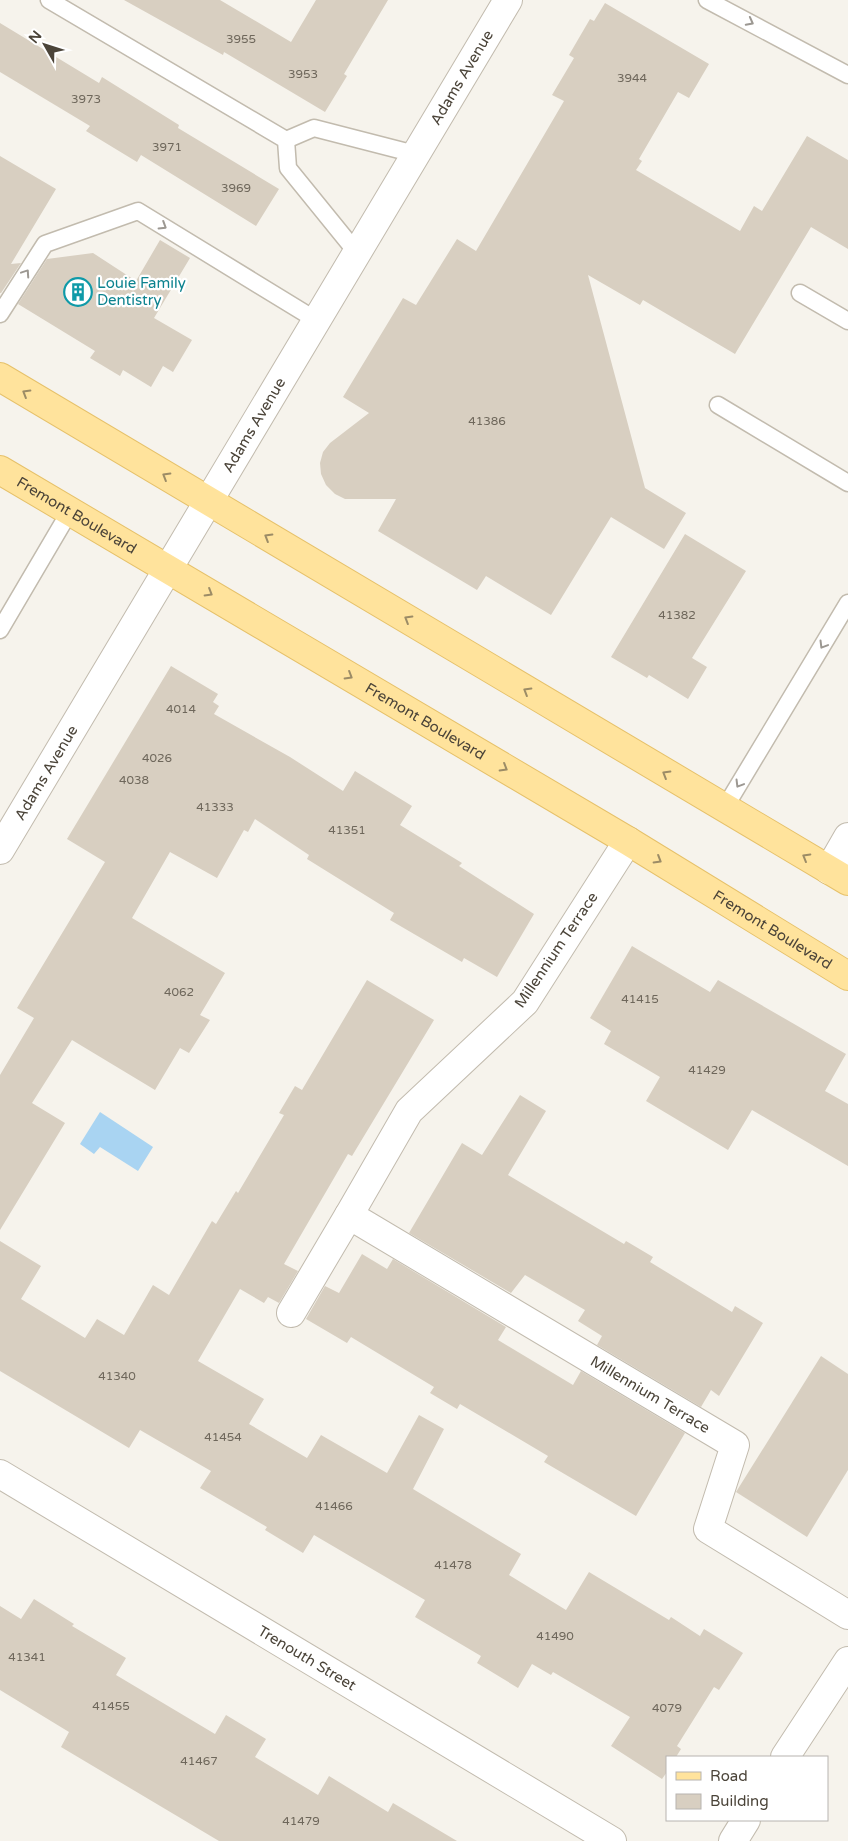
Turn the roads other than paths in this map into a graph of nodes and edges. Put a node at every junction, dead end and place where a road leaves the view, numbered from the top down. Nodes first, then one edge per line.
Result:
1 (49, 0) edge
2 (508, 0) edge
3 (707, 0) edge
4 (848, 75) edge
5 (286, 140) junction
6 (415, 154) junction
7 (357, 253) junction
8 (800, 293) dead end
9 (0, 314) edge
10 (316, 320) junction
11 (848, 321) edge
12 (0, 377) edge
13 (718, 405) dead end
14 (0, 470) edge
15 (848, 483) edge
16 (208, 501) junction
17 (70, 511) junction
18 (167, 568) junction
19 (848, 603) edge
20 (0, 630) edge
21 (724, 809) junction
22 (848, 837) edge
23 (628, 841) junction
24 (0, 850) edge
25 (838, 876) edge
26 (848, 976) edge
27 (349, 1215) junction
28 (291, 1313) dead end
29 (0, 1474) edge
30 (848, 1615) edge
31 (848, 1661) edge
32 (786, 1756) edge
33 (745, 1821) edge
34 (612, 1841) edge
35 (733, 1841) edge

1 - 5 lane
2 - 6 street, Adams Avenue
3 -> 4 lane
5 - 6 lane
5 - 7 lane
6 - 7 street, Adams Avenue
7 - 10 street, Adams Avenue
8 - 11 lane
9 -> 10 lane
10 - 16 street, Adams Avenue
16 -> 12 main road
13 - 15 lane
14 - 17 main road, Fremont Boulevard
16 - 18 street, Adams Avenue
21 -> 16 main road
17 - 18 main road, Fremont Boulevard
17 - 20 lane
18 -> 23 main road, Fremont Boulevard
18 - 24 street, Adams Avenue
19 -> 21 lane
25 -> 21 main road
22 - 25 street
23 -> 26 main road, Fremont Boulevard
23 - 27 street, Millennium Terrace
27 - 28 street, Millennium Terrace
27 - 30 street, Millennium Terrace
29 - 34 street, Trenouth Street
31 - 32 street
33 - 35 street

